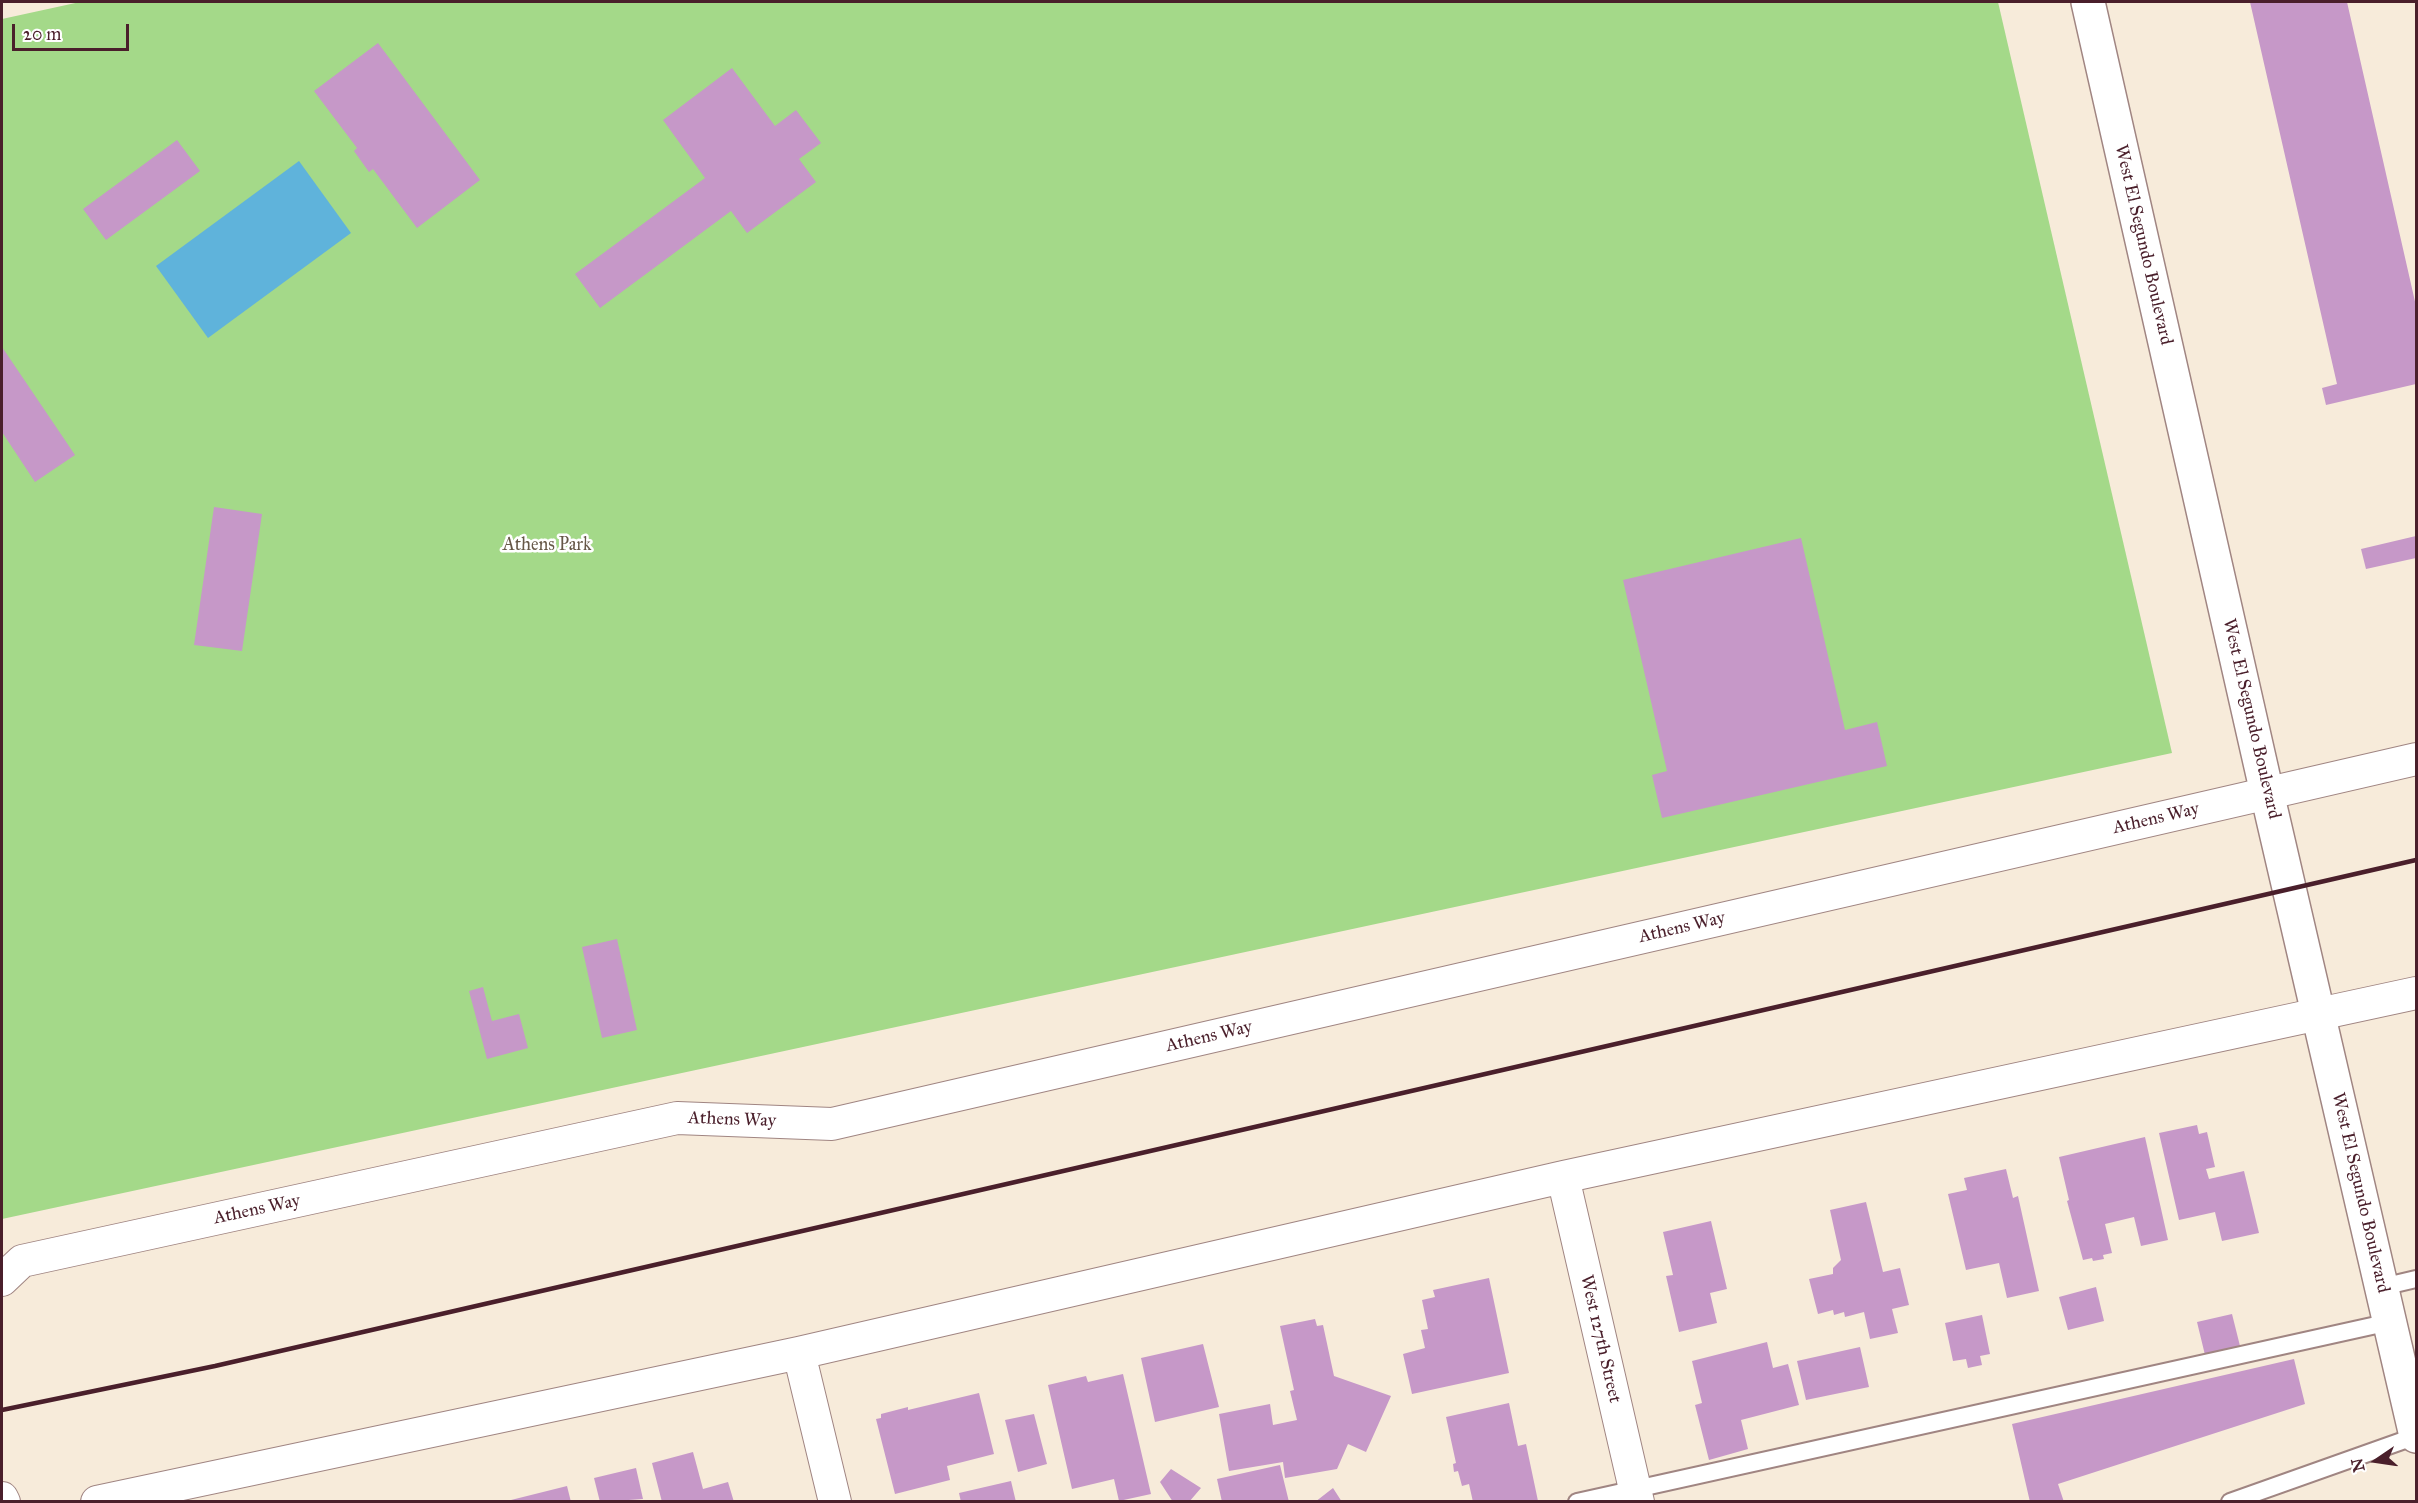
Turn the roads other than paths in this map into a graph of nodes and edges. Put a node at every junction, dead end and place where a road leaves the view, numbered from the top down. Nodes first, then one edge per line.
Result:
1 (2088, 2) edge
2 (2416, 759) edge
3 (2267, 793) junction
4 (2416, 993) edge
5 (2320, 1014) junction
6 (1563, 1177) junction
7 (2416, 1279) edge
8 (2, 1280) edge
9 (2382, 1287) junction
10 (2390, 1322) junction
11 (799, 1353) junction
12 (2416, 1436) edge
13 (1636, 1495) edge
14 (2, 1498) edge
15 (4, 1502) edge
16 (97, 1502) edge
17 (834, 1502) edge
18 (1576, 1502) edge
19 (2230, 1502) edge

1 - 3 main road, West El Segundo Boulevard
2 - 3 street, Athens Way
3 - 5 main road, West El Segundo Boulevard
3 - 8 street, Athens Way
4 - 5 street
5 - 6 street
5 - 9 main road, West El Segundo Boulevard
6 - 11 street
6 - 13 street, West 127th Street
7 - 9 lane
9 - 10 main road, West El Segundo Boulevard
10 - 12 main road, West El Segundo Boulevard
10 - 13 lane
11 - 16 street
11 - 17 street
12 - 19 lane
13 - 18 lane
14 - 15 street

